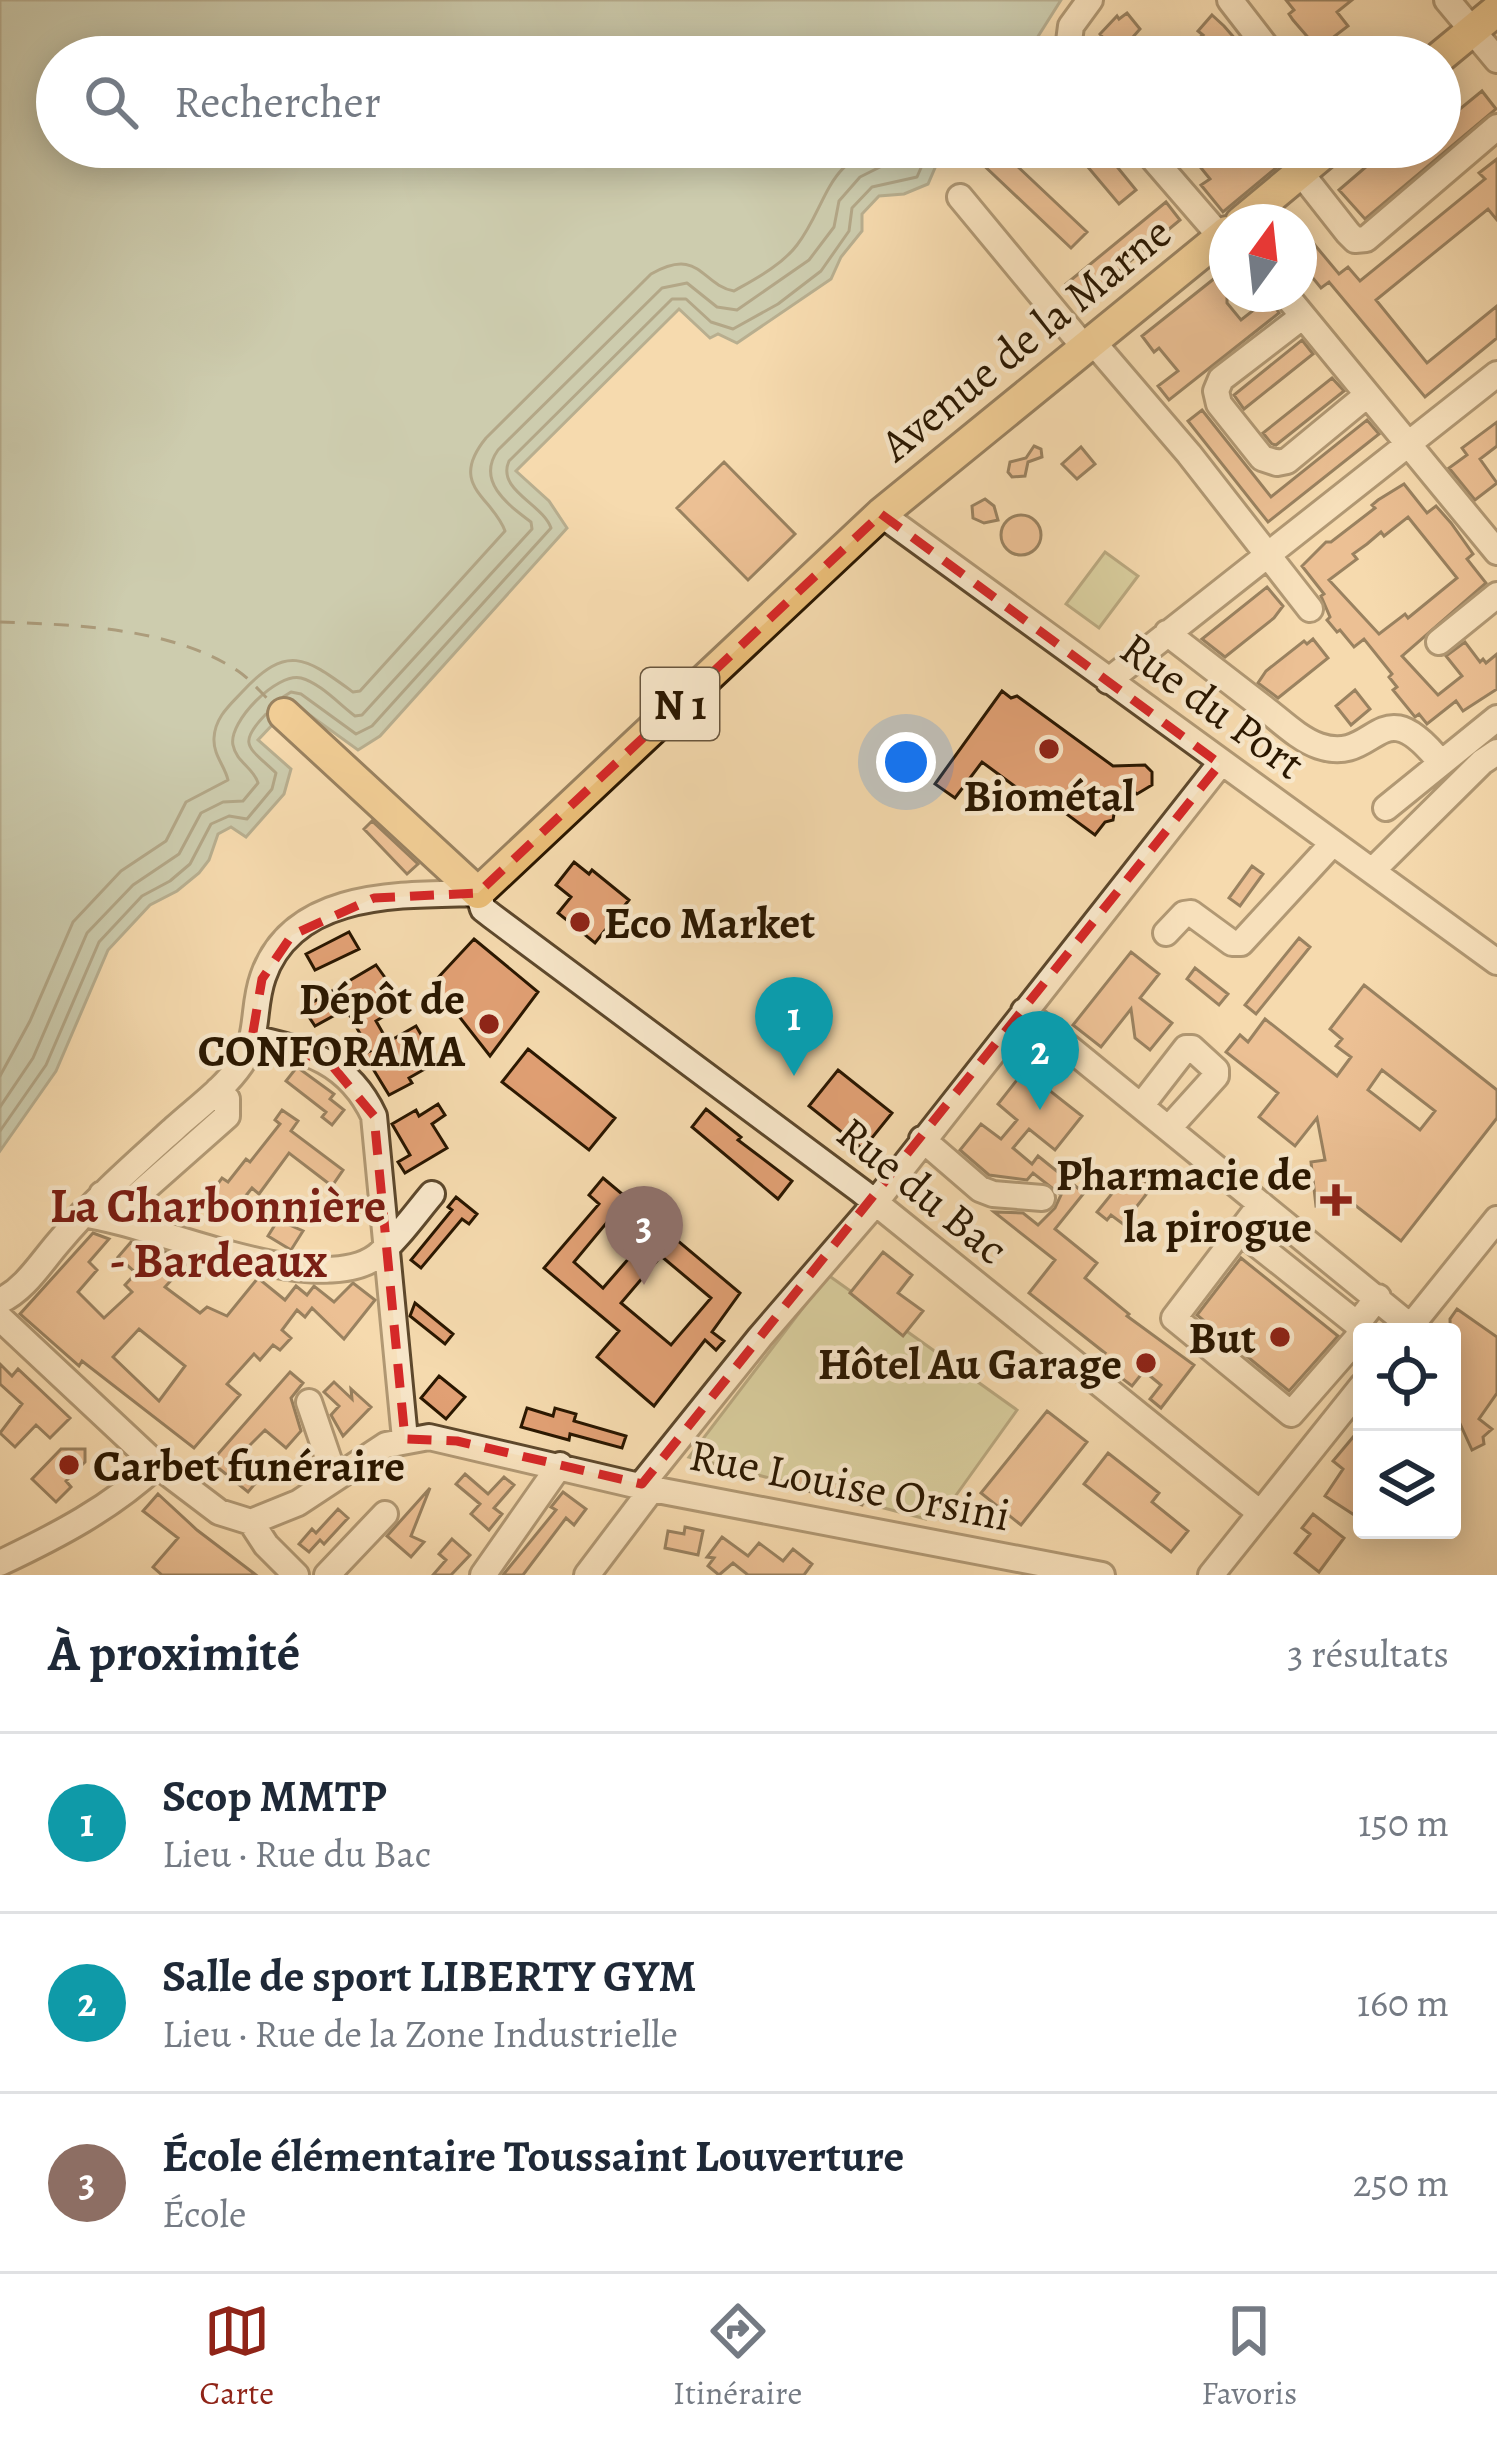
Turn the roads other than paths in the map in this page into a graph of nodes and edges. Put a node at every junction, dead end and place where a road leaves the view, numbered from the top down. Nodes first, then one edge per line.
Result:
1 (1090, 0) edge
2 (1230, 0) edge
3 (1447, 0) edge
4 (1497, 10) edge
5 (1472, 30) junction
6 (1070, 36) edge
7 (1258, 36) edge
8 (1461, 39) edge
9 (1497, 60) edge
10 (1497, 127) edge
11 (1461, 158) edge
12 (1165, 168) edge
13 (1305, 168) edge
14 (1449, 168) edge
15 (1300, 172) junction
16 (960, 197) dead end
17 (1261, 204) edge
18 (1209, 211) edge
19 (1209, 246) edge
20 (1300, 312) edge
21 (1303, 316) junction
22 (1089, 345) junction
23 (1497, 374) edge
24 (1366, 395) junction
25 (1407, 443) junction
26 (881, 514) junction
27 (1267, 552) junction
28 (1497, 552) edge
29 (1497, 595) edge
30 (1310, 609) dead end
31 (1166, 633) junction
32 (1439, 642) dead end
33 (1108, 681) junction
34 (284, 714) dead end
35 (1497, 718) edge
36 (1441, 763) junction
37 (1492, 763) edge
38 (1220, 764) junction
39 (1386, 808) dead end
40 (1333, 843) junction
41 (443, 862) junction
42 (1373, 870) junction
43 (478, 893) junction
44 (392, 894) junction
45 (1166, 933) dead end
46 (1497, 962) edge
47 (1024, 1011) junction
48 (252, 1038) junction
49 (1150, 1095) junction
50 (1186, 1108) junction
51 (1169, 1128) junction
52 (922, 1139) junction
53 (432, 1194) dead end
54 (1042, 1198) dead end
55 (874, 1202) junction
56 (1261, 1204) junction
57 (82, 1214) junction
58 (1497, 1219) edge
59 (1239, 1230) junction
60 (386, 1246) junction
61 (1378, 1297) junction
62 (0, 1301) edge
63 (0, 1318) edge
64 (1356, 1323) edge
65 (1358, 1323) edge
66 (1402, 1323) edge
67 (1413, 1323) edge
68 (1353, 1343) edge
69 (1353, 1397) edge
70 (309, 1402) dead end
71 (405, 1439) junction
72 (157, 1465) junction
73 (560, 1465) junction
74 (335, 1478) junction
75 (647, 1486) junction
76 (1259, 1512) junction
77 (385, 1514) dead end
78 (251, 1522) junction
79 (0, 1563) edge
80 (296, 1575) edge
81 (326, 1575) edge
82 (483, 1575) edge
83 (586, 1575) edge
84 (1102, 1575) edge
85 (1210, 1575) edge

1 - 6 street
2 - 7 street
3 - 5 street
4 - 5 main road
5 - 8 main road
5 - 9 street
10 - 11 street
12 - 18 street
13 - 15 main road, N 1
14 - 15 street
15 - 17 main road, N 1
16 - 22 street
19 - 22 main road, Avenue de la Marne / N 1
20 - 21 street
21 - 24 street
21 - 24 street
22 - 26 main road, Avenue de la Marne / N 1
22 - 27 street
23 - 25 street
24 - 25 street
25 - 27 street
25 - 28 street
26 - 33 street, Rue du Port
26 - 43 main road, N 1
27 - 30 street
27 - 31 street
29 - 32 street
31 - 33 street
31 - 36 street
33 - 38 street, Rue du Port
34 - 41 main road
35 - 36 street
36 - 39 street
37 - 42 street
38 - 40 street, Rue du Port
38 - 47 street
40 - 42 street, Rue du Port
40 - 45 street
41 - 43 main road
41 - 44 street
42 - 46 street, Rue du Port
43 - 44 street
43 - 55 street, Rue du Bac
44 - 48 street
47 - 49 street
47 - 52 street
48 - 57 street
48 - 60 street
49 - 50 street
49 - 50 street
49 - 51 street
50 - 51 street
51 - 56 street
52 - 54 street
52 - 55 street
53 - 60 street
55 - 75 street
55 - 76 street, Rue du Bac
56 - 59 street
56 - 61 street
57 - 60 street
57 - 62 street
58 - 67 street
59 - 64 street
59 - 68 street
60 - 71 street
61 - 65 street
61 - 66 street
63 - 72 street
69 - 76 street
70 - 74 street
71 - 73 street, Rue Louise Orsini
71 - 74 street
72 - 78 street
72 - 79 street
73 - 75 street, Rue Louise Orsini
73 - 82 street
74 - 78 street
75 - 83 street
75 - 84 street, Rue Louise Orsini
76 - 85 street
77 - 81 street
78 - 80 street

